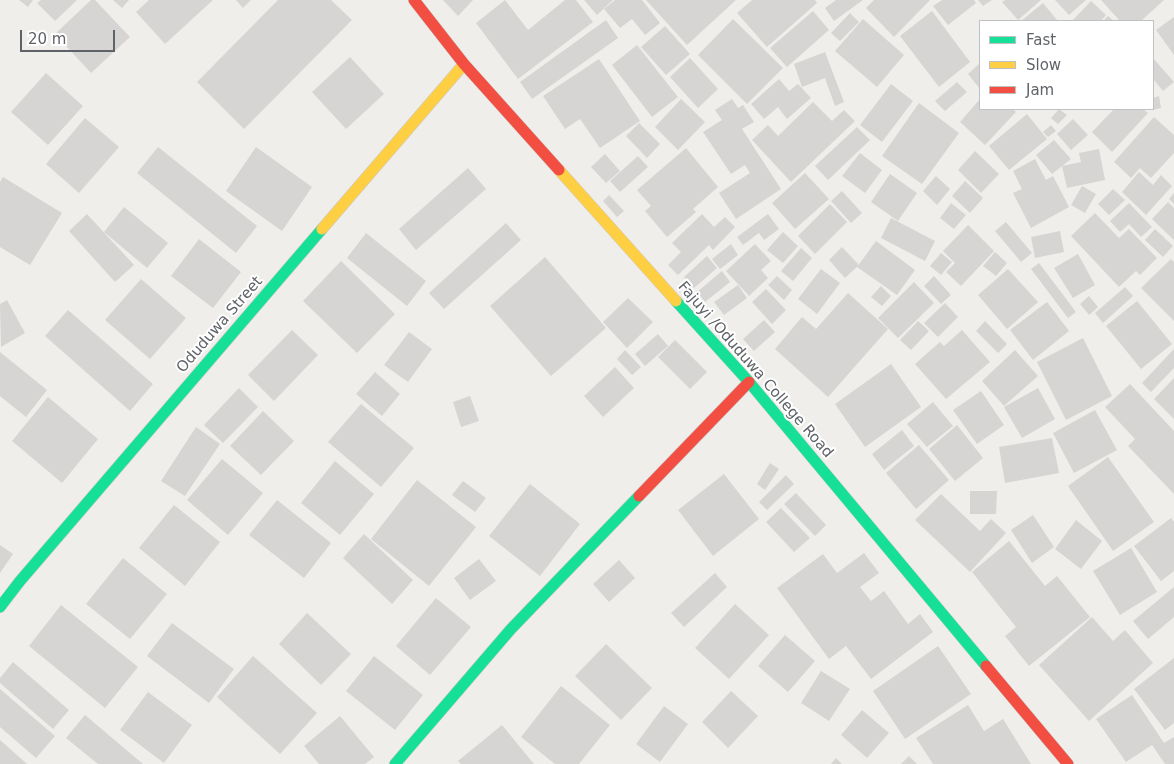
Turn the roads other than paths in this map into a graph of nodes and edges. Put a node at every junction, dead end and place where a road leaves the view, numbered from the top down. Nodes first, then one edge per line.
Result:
1 (414, 0) edge
2 (464, 64) junction
3 (749, 382) junction
4 (0, 607) edge
5 (395, 764) edge
6 (1068, 764) edge

1 - 2 street, Fajuyi /Oduduwa College Road
2 - 3 street, Fajuyi /Oduduwa College Road
2 - 4 street, Oduduwa Street
3 - 5 street
3 - 6 street, Fajuyi /Oduduwa College Road

